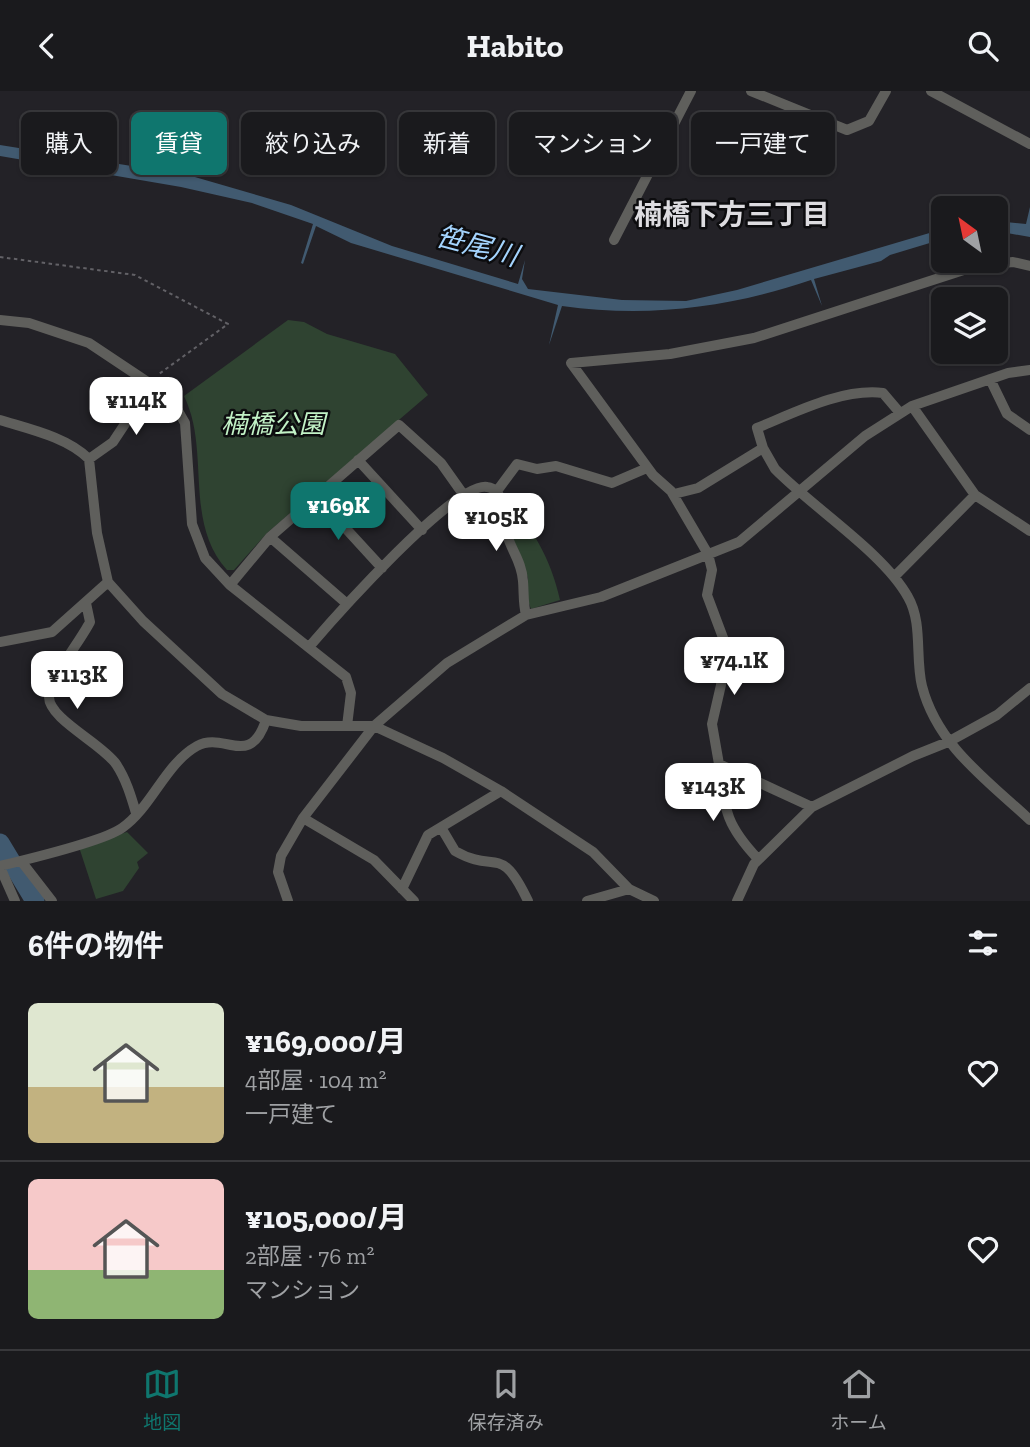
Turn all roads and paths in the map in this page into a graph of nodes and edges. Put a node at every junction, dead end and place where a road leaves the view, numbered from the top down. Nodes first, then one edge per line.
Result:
1 (691, 91) edge
2 (751, 91) edge
3 (886, 91) edge
4 (931, 91) edge
5 (1030, 144) edge
6 (614, 240) dead end
7 (0, 257) edge
8 (1030, 266) edge
9 (0, 320) edge
10 (1030, 370) edge
11 (990, 379) junction
12 (151, 382) junction
13 (912, 405) junction
14 (900, 414) junction
15 (0, 420) edge
16 (1030, 430) edge
17 (762, 448) junction
18 (89, 459) junction
19 (358, 460) junction
20 (648, 468) junction
21 (497, 491) junction
22 (799, 492) junction
23 (463, 494) junction
24 (674, 494) junction
25 (975, 495) junction
26 (316, 496) junction
27 (422, 530) junction
28 (1030, 531) edge
29 (270, 537) junction
30 (708, 555) junction
31 (383, 568) junction
32 (894, 577) junction
33 (108, 582) junction
34 (230, 585) junction
35 (86, 603) junction
36 (346, 603) junction
37 (526, 615) junction
38 (0, 642) edge
39 (309, 647) junction
40 (1030, 688) edge
41 (266, 720) junction
42 (347, 726) junction
43 (374, 726) junction
44 (948, 742) junction
45 (719, 764) junction
46 (501, 791) junction
47 (812, 807) junction
48 (136, 813) junction
49 (303, 818) junction
50 (1030, 820) edge
51 (442, 829) junction
52 (758, 859) junction
53 (9, 864) edge
54 (402, 889) junction
55 (629, 889) junction
56 (524, 890) junction
57 (15, 901) edge
58 (52, 901) edge
59 (288, 901) edge
60 (414, 901) edge
61 (518, 901) edge
62 (528, 901) edge
63 (587, 901) edge
64 (654, 901) edge
65 (737, 901) edge

1 - 6 street
2 - 3 street
4 - 5 street
7 - 12 path
8 - 20 street
9 - 12 street
10 - 11 street
11 - 13 street
11 - 16 street
12 - 18 street
12 - 34 street
13 - 14 street
13 - 25 street
14 - 17 street
14 - 22 street
15 - 18 street
17 - 22 street
17 - 24 street
18 - 33 street
19 - 23 street
19 - 26 street
19 - 27 street
20 - 21 street
20 - 24 street
21 - 23 street
21 - 37 street
22 - 30 street
22 - 32 street
23 - 27 street
24 - 30 street
25 - 28 street
25 - 32 street
26 - 29 street
26 - 31 street
27 - 31 street
29 - 34 street
29 - 36 street
30 - 37 street
30 - 45 street
31 - 36 street
32 - 44 street
33 - 35 street
33 - 41 street
34 - 39 street
35 - 38 street
35 - 48 street
36 - 39 street
37 - 43 street
39 - 42 street
40 - 44 street
41 - 42 street
41 - 48 street
42 - 43 street
43 - 46 street
43 - 49 street
44 - 47 street
44 - 50 street
45 - 47 street
45 - 52 street
46 - 51 street
46 - 55 street
47 - 52 street
48 - 53 street
49 - 54 street
49 - 59 street
51 - 54 street
51 - 56 street
52 - 65 street
53 - 57 street
53 - 58 street
54 - 60 street
55 - 63 street
55 - 64 street
56 - 61 street
56 - 62 street

